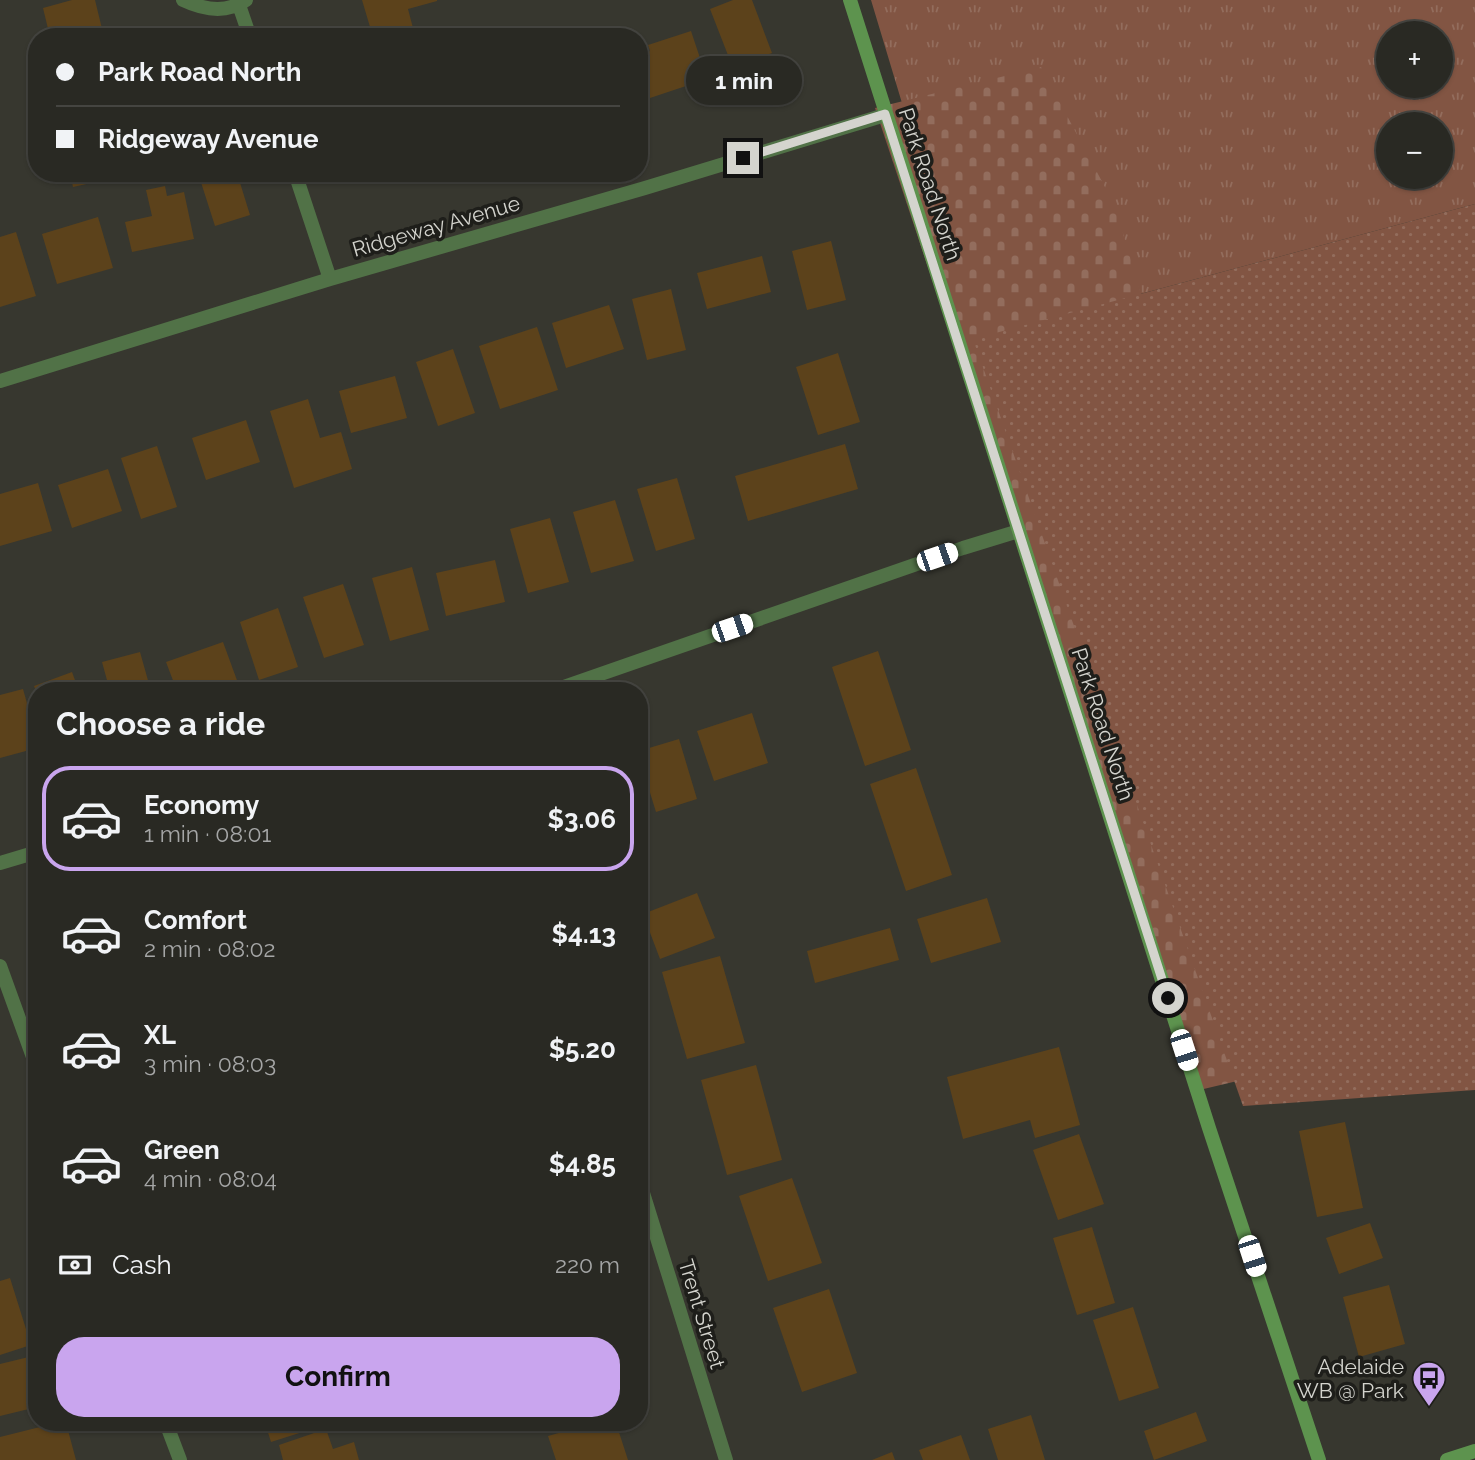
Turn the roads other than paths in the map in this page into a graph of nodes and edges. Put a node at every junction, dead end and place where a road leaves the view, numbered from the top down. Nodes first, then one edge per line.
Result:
1 (183, 0) edge
2 (850, 0) edge
3 (243, 2) edge
4 (248, 28) edge
5 (885, 114) junction
6 (298, 182) edge
7 (330, 279) junction
8 (0, 381) edge
9 (1019, 531) junction
10 (578, 682) edge
11 (28, 855) edge
12 (0, 863) edge
13 (0, 966) edge
14 (28, 1043) edge
15 (648, 1209) edge
16 (169, 1431) edge
17 (1475, 1451) edge
18 (180, 1460) edge
19 (726, 1460) edge
20 (1319, 1460) edge
21 (1447, 1460) edge

1 - 3 street
2 - 5 main road, Park Road North
3 - 4 street
5 - 7 street, Ridgeway Avenue
5 - 9 main road, Park Road North
6 - 7 street
7 - 8 street, Ridgeway Avenue
9 - 10 street
9 - 20 main road, Park Road North
11 - 12 street
13 - 14 street
15 - 19 street, Trent Street
16 - 18 street
17 - 21 main road

